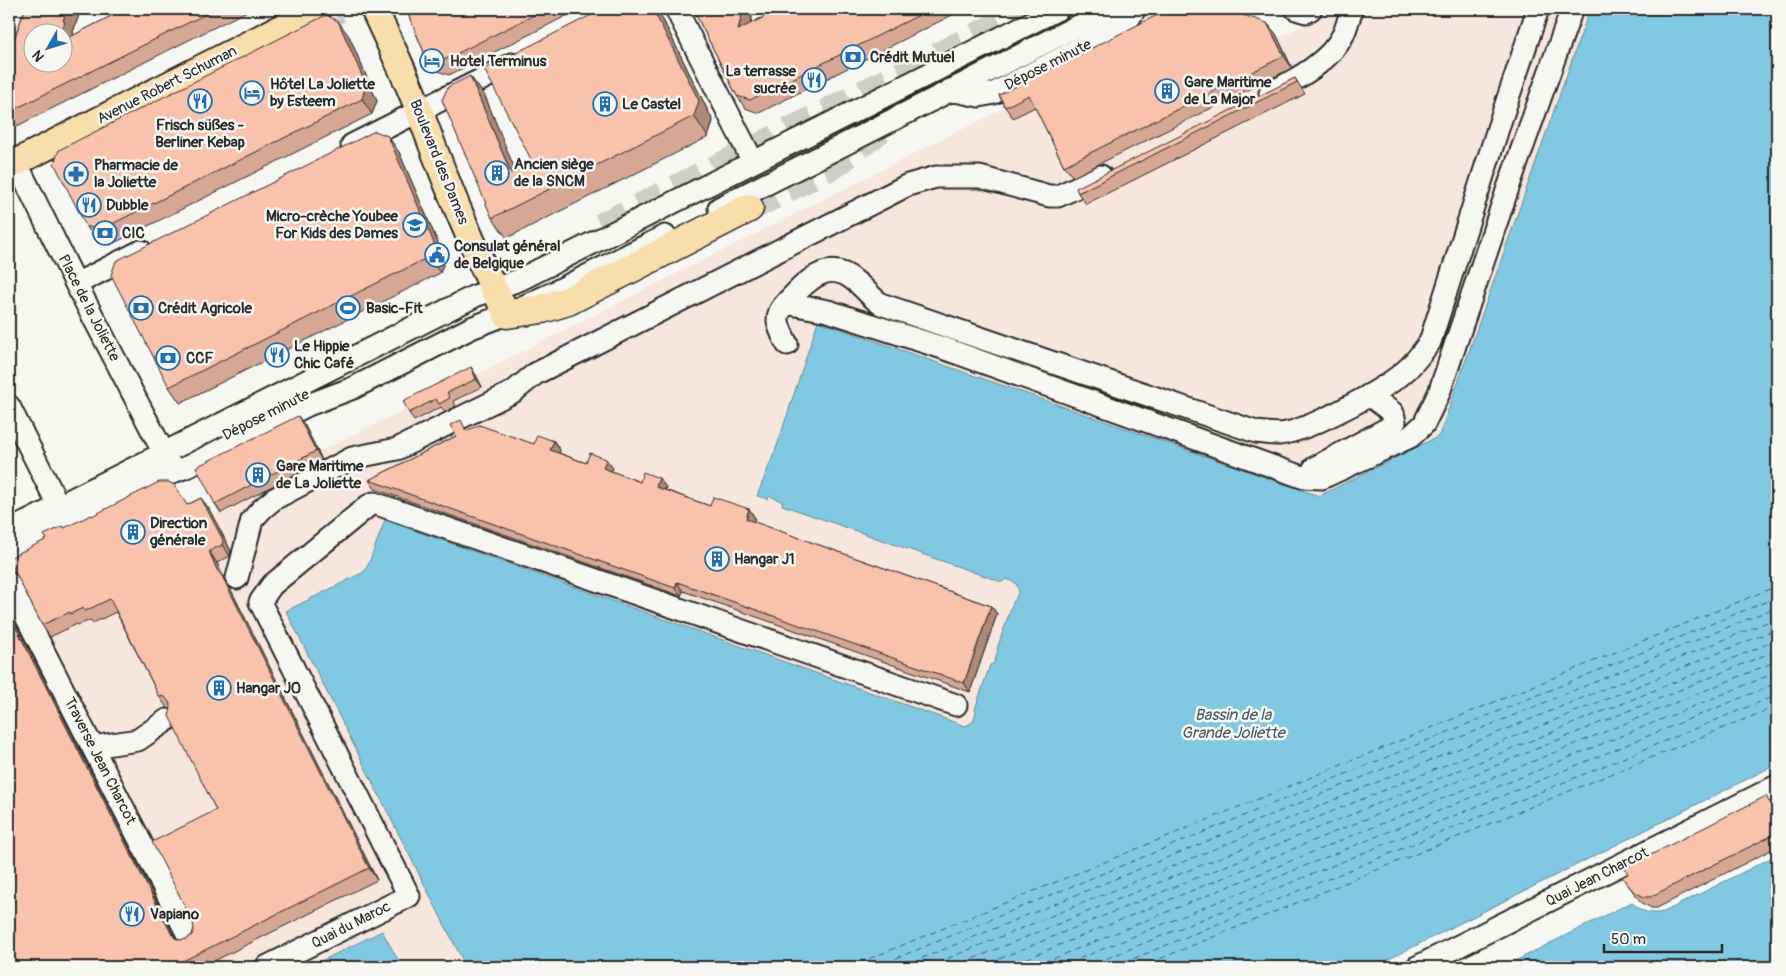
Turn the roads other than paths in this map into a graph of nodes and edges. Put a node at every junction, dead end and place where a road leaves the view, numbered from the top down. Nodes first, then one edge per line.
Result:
1 (21, 9) edge
2 (318, 9) edge
3 (374, 9) edge
4 (676, 9) edge
5 (1058, 9) edge
6 (1111, 9) edge
7 (1135, 9) edge
8 (1296, 9) edge
9 (1311, 9) edge
10 (1352, 9) edge
11 (1538, 9) edge
12 (1572, 9) edge
13 (1069, 30) junction
14 (9, 40) edge
15 (528, 56) edge
16 (950, 90) junction
17 (1255, 100) edge
18 (419, 110) junction
19 (331, 156) edge
20 (753, 162) junction
21 (13, 164) edge
22 (1121, 167) edge
23 (749, 208) tunnel mouth
24 (156, 244) edge
25 (76, 284) junction
26 (493, 288) junction
27 (786, 303) junction
28 (507, 314) junction
29 (788, 344) dead end
30 (1369, 395) junction
31 (9, 406) edge
32 (169, 463) junction
33 (1302, 477) junction
34 (63, 515) junction
35 (10, 547) edge
36 (237, 578) dead end
37 (9, 583) edge
38 (956, 705) dead end
39 (167, 720) dead end
40 (93, 748) junction
41 (1777, 786) edge
42 (190, 939) edge
43 (266, 967) edge
44 (1417, 967) edge

1 - 14 street
2 - 21 main road, Avenue Robert Schuman
3 - 18 main road, Boulevard des Dames
4 - 20 street
5 - 13 street
5 - 20 street
6 - 13 street
7 - 16 street, Dépose minute
8 - 9 street
10 - 17 street
11 - 30 street
12 - 33 street
13 - 16 street
15 - 18 street
16 - 28 street
18 - 19 street
18 - 26 main road, Boulevard des Dames
20 - 26 street
21 - 25 street, Place de la Joliette
22 - 36 street
23 - 28 highway
24 - 25 street
25 - 32 street, Place de la Joliette
26 - 28 main road, Boulevard des Dames
26 - 32 street
27 - 29 street
27 - 30 street
27 - 33 street
28 - 32 street
30 - 33 street
31 - 34 street
32 - 34 street
34 - 35 street
37 - 40 street, Traverse Jean Charcot
38 - 43 street, Quai du Maroc
39 - 40 street
40 - 42 street, Traverse Jean Charcot
41 - 44 street, Quai Jean Charcot

